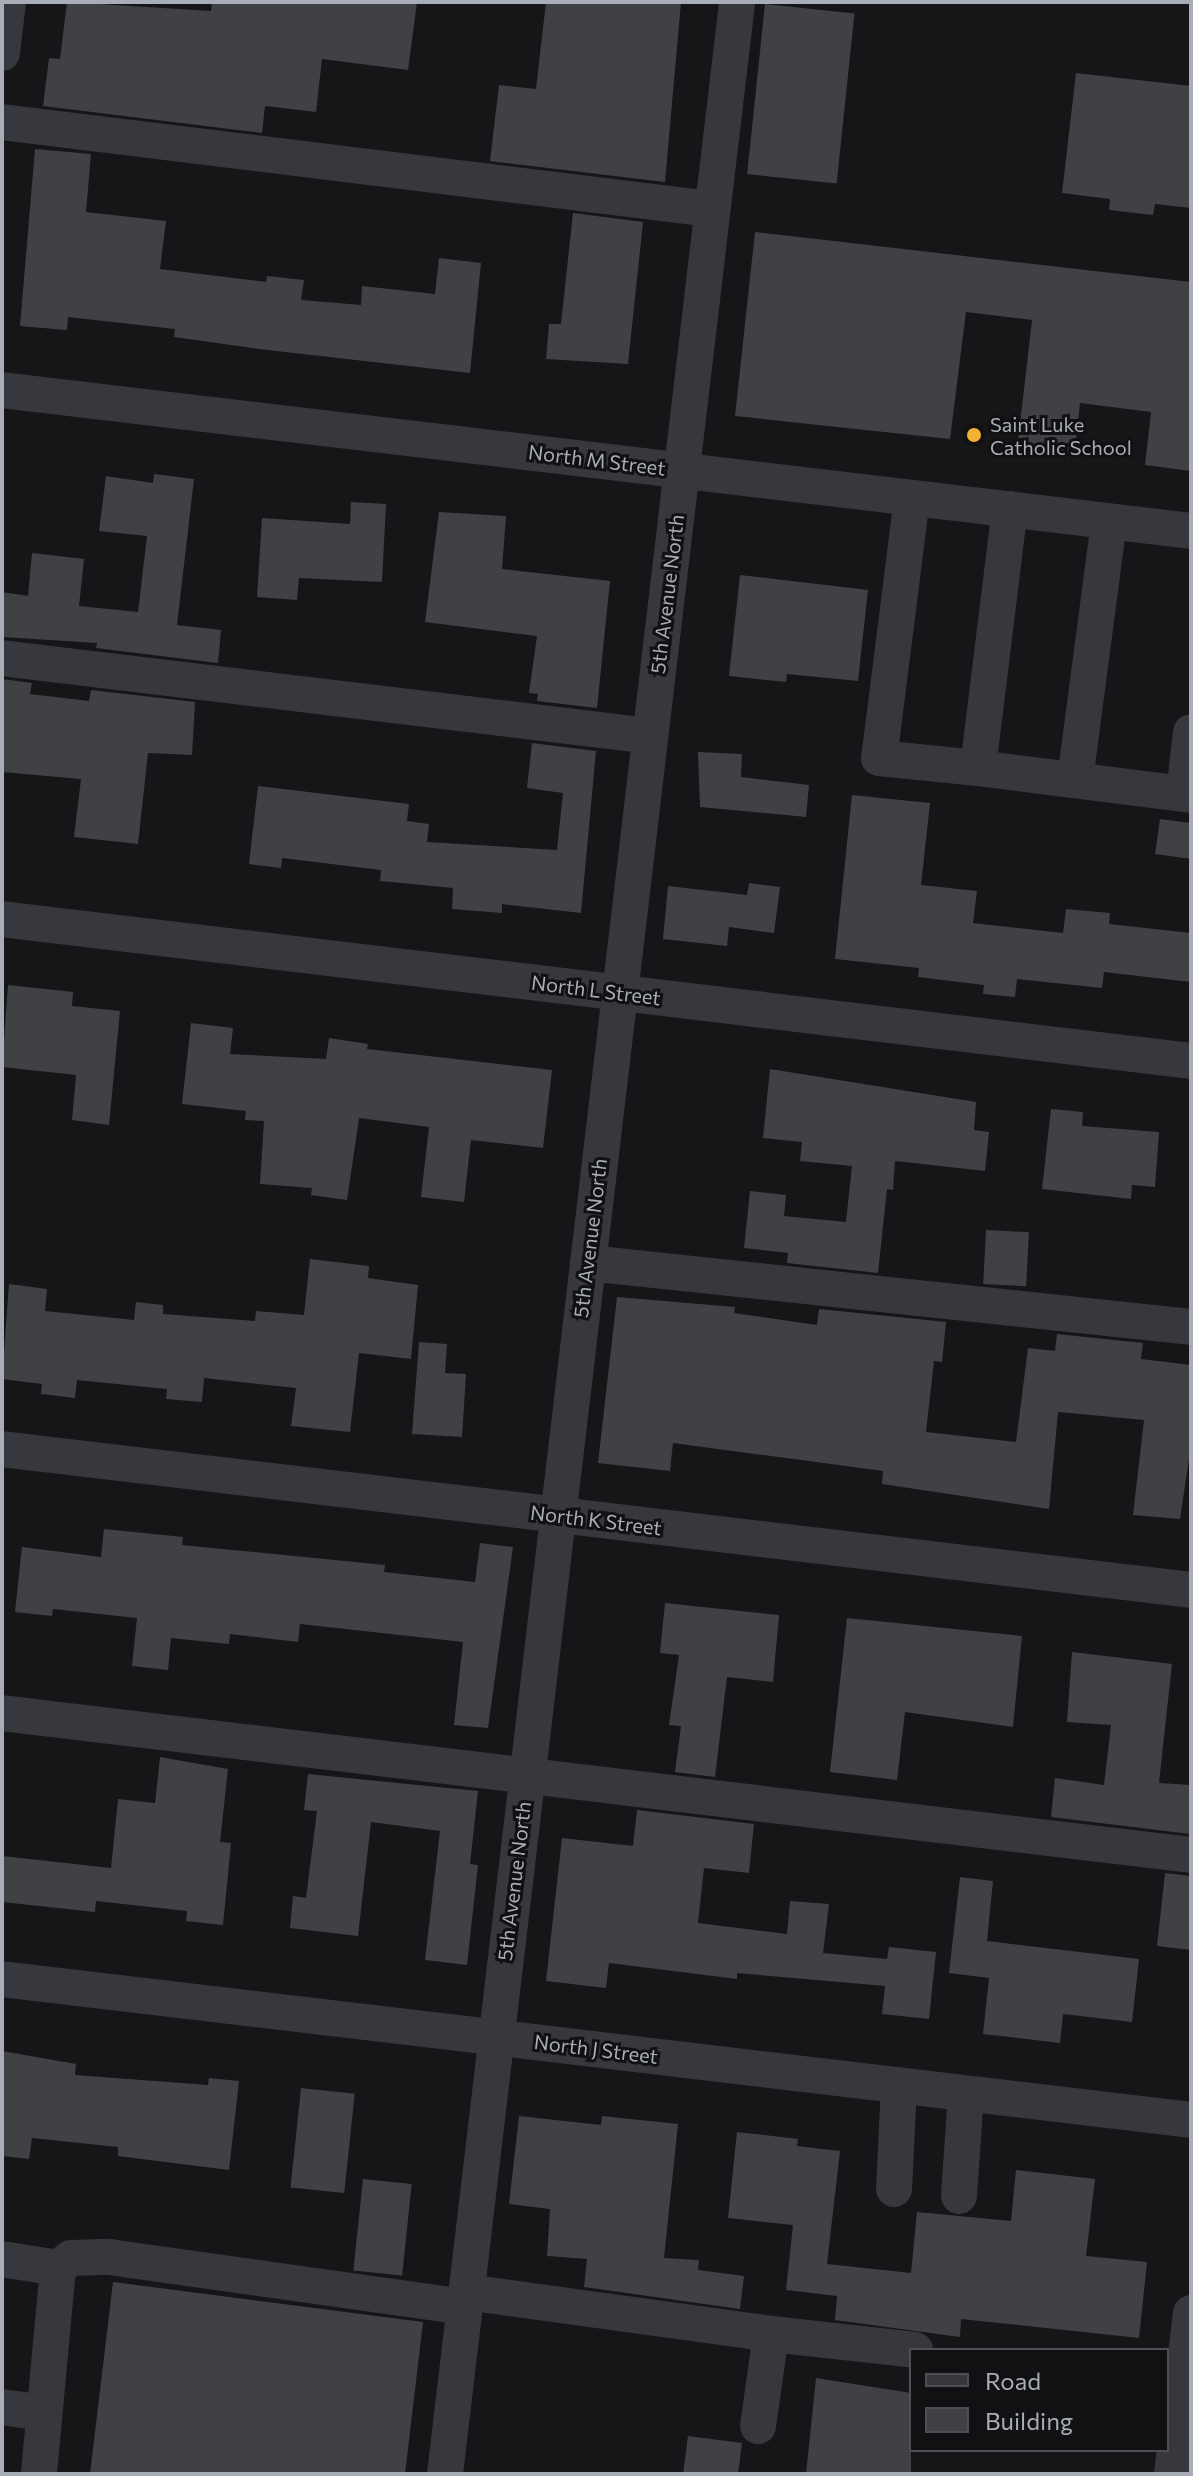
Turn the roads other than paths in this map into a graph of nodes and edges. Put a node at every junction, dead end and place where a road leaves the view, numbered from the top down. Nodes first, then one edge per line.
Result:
1 (8, 2) edge
2 (737, 2) edge
3 (2, 53) edge
4 (2, 122) edge
5 (712, 209) junction
6 (2, 390) edge
7 (681, 470) junction
8 (912, 498) junction
9 (1010, 509) junction
10 (1109, 521) junction
11 (1191, 531) edge
12 (2, 658) edge
13 (1191, 732) edge
14 (650, 736) junction
15 (978, 768) junction
16 (1075, 780) junction
17 (1187, 795) edge
18 (2, 919) edge
19 (620, 993) junction
20 (1191, 1061) edge
21 (588, 1263) junction
22 (1191, 1327) edge
23 (2, 1449) edge
24 (557, 1515) junction
25 (1191, 1590) edge
26 (2, 1713) edge
27 (527, 1773) junction
28 (1191, 1855) edge
29 (2, 1979) edge
30 (495, 2037) junction
31 (899, 2085) junction
32 (966, 2094) junction
33 (1191, 2120) edge
34 (894, 2189) dead end
35 (959, 2196) dead end
36 (2, 2259) edge
37 (58, 2268) junction
38 (465, 2300) junction
39 (1191, 2313) edge
40 (771, 2334) junction
41 (909, 2349) edge
42 (1180, 2380) edge
43 (2, 2407) edge
44 (44, 2413) junction
45 (758, 2426) dead end
46 (1172, 2455) edge
47 (39, 2474) edge
48 (445, 2474) edge

1 - 3 street
2 - 5 street, 5th Avenue North
4 - 5 street
5 - 7 street, 5th Avenue North
6 - 7 street, North M Street
7 - 8 street, North M Street
7 - 14 street, 5th Avenue North
8 - 9 street, North M Street
8 - 15 street
9 - 10 street, North M Street
9 - 15 street
10 - 11 street, North M Street
10 - 16 street
12 - 14 street
13 - 17 street
14 - 19 street, 5th Avenue North
15 - 16 street
16 - 17 street
18 - 19 street, North L Street
19 - 20 street, North L Street
19 - 21 street, 5th Avenue North
21 - 22 street
21 - 24 street, 5th Avenue North
23 - 24 street, North K Street
24 - 25 street, North K Street
24 - 27 street, 5th Avenue North
26 - 27 street
27 - 28 street
27 - 30 street, 5th Avenue North
29 - 30 street, North J Street
30 - 31 street, North J Street
30 - 38 street, 5th Avenue North
31 - 32 street, North J Street
31 - 34 street
32 - 33 street, North J Street
32 - 35 street
36 - 37 street
37 - 38 street
37 - 44 street
38 - 40 street
38 - 48 street, 5th Avenue North
39 - 42 street
40 - 41 street
40 - 45 street
42 - 46 street
43 - 44 street
44 - 47 street

